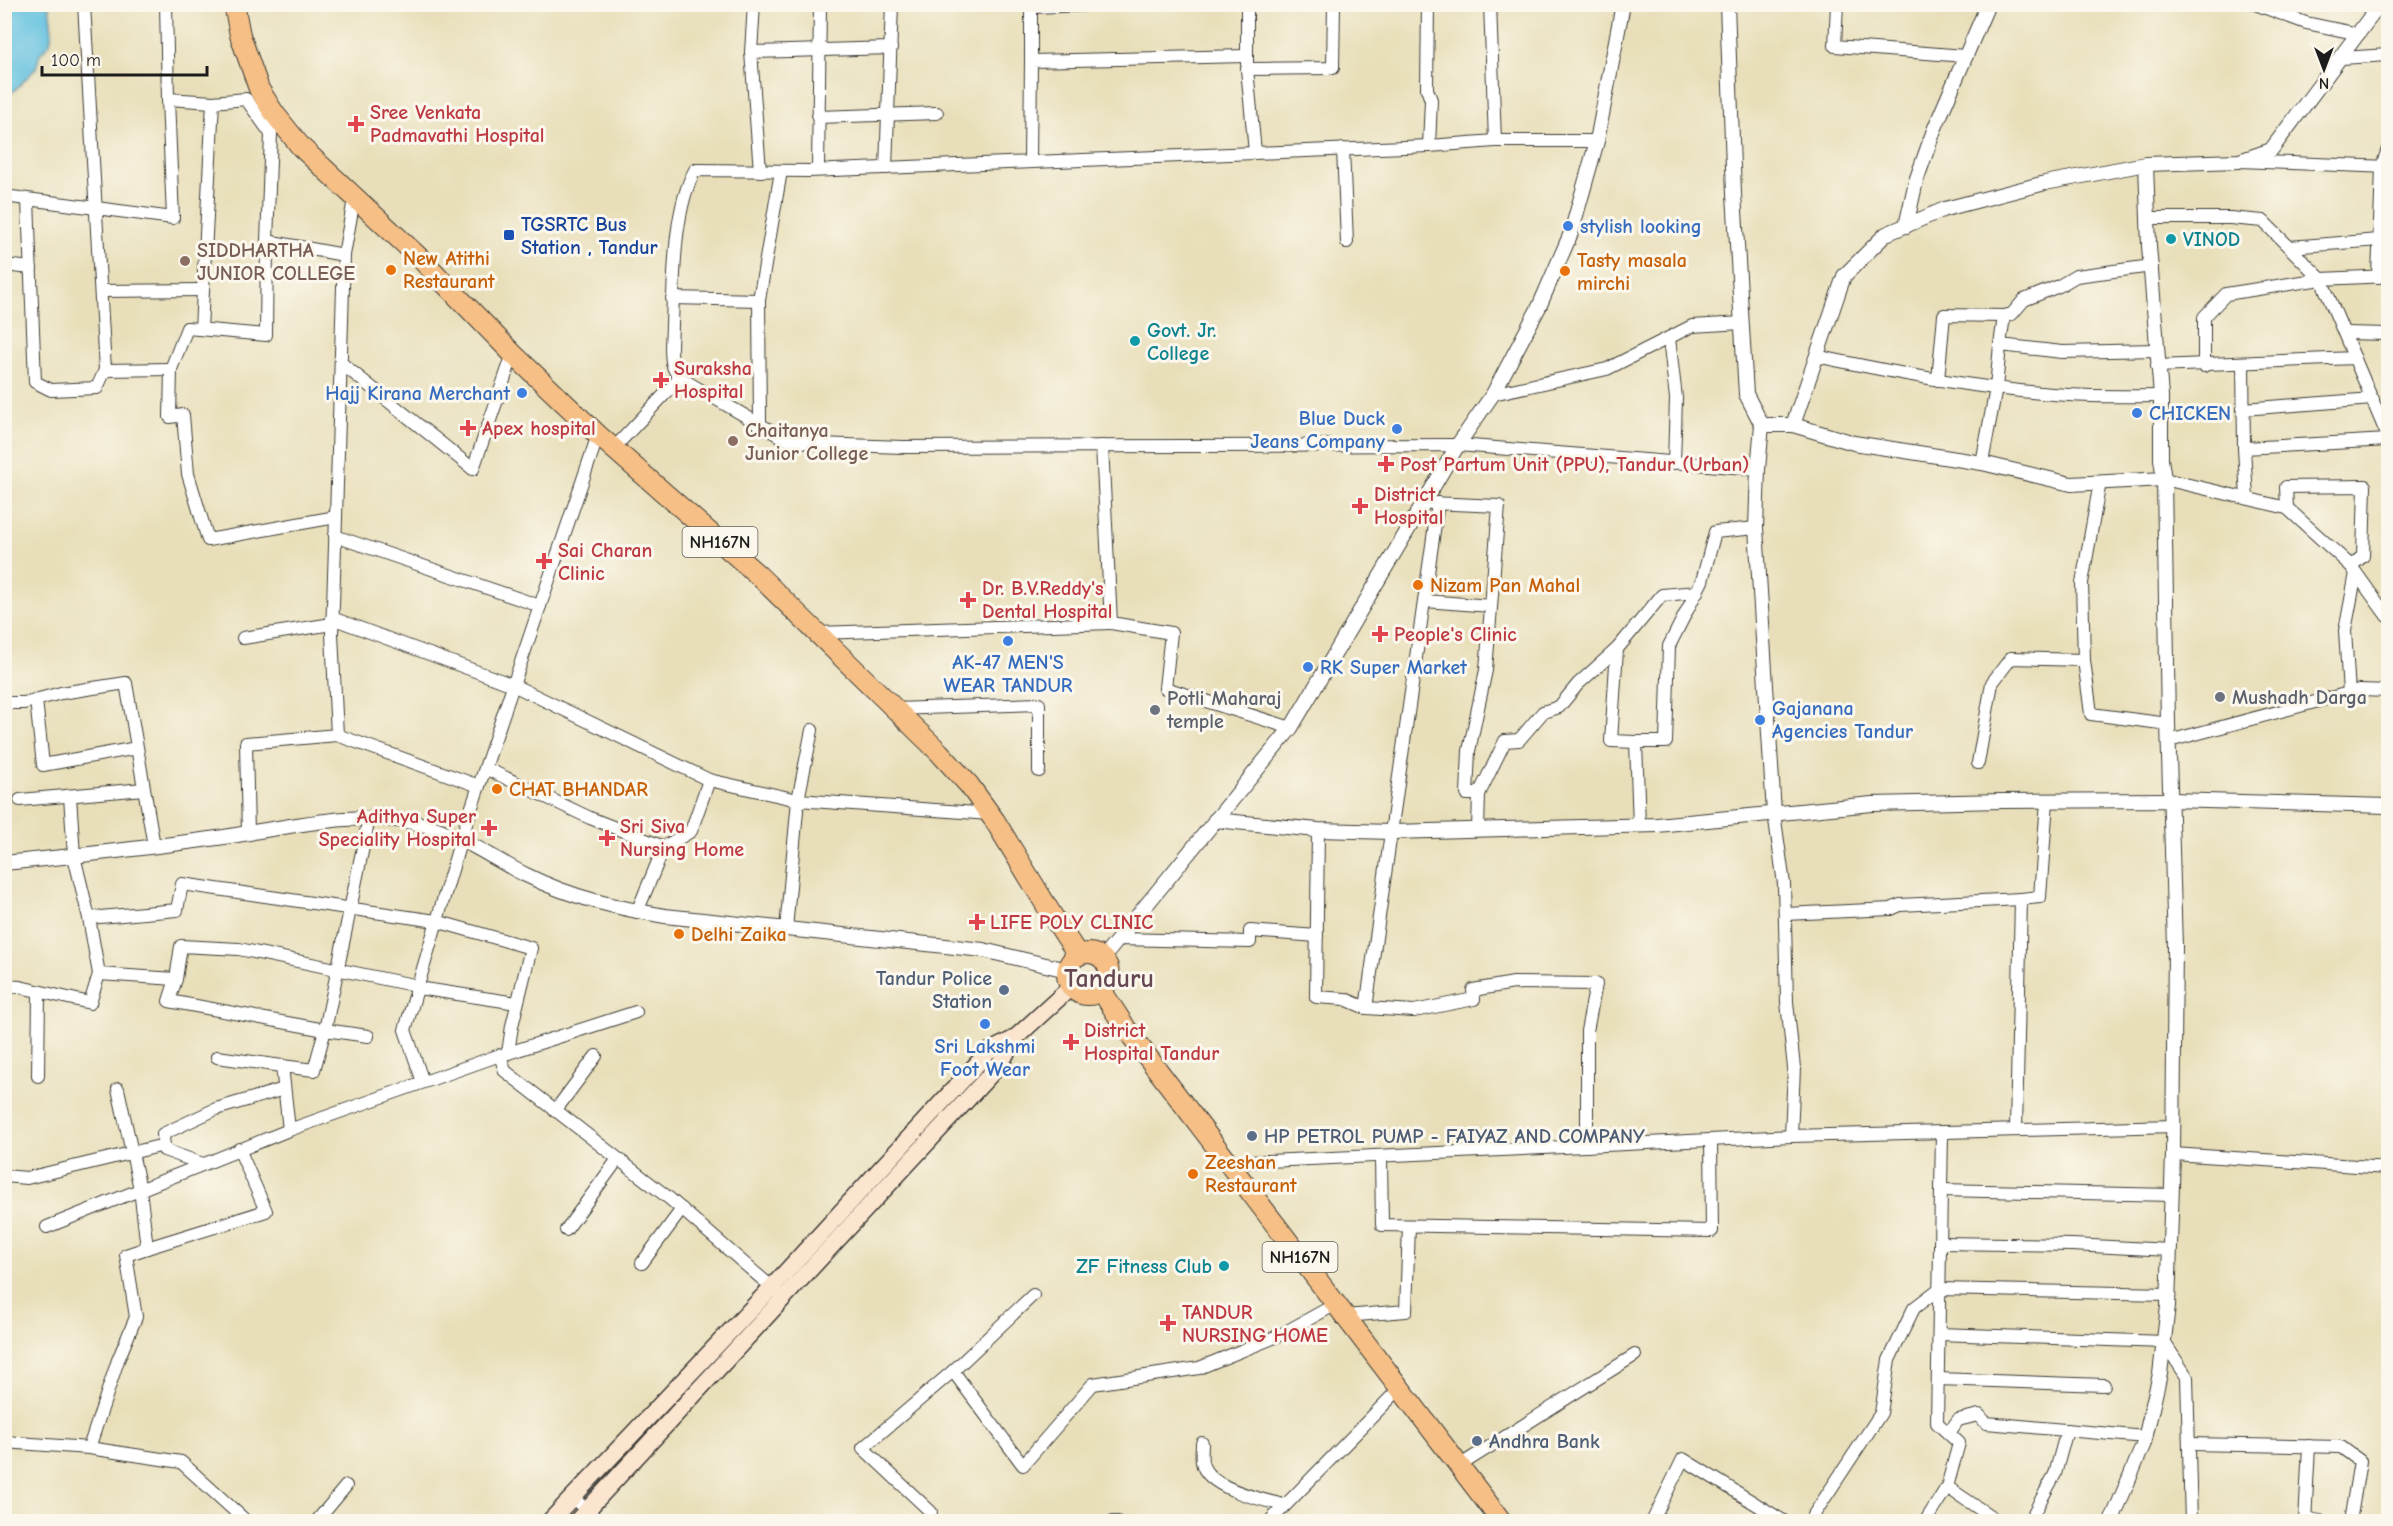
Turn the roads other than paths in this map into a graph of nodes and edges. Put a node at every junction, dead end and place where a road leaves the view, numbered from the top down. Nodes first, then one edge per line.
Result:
1 (84, 4) edge
2 (165, 4) edge
3 (234, 4) edge
4 (754, 4) edge
5 (820, 4) edge
6 (892, 4) edge
7 (1120, 4) edge
8 (1247, 4) edge
9 (1334, 4) edge
10 (1428, 4) edge
11 (1490, 4) edge
12 (1623, 4) edge
13 (1727, 4) edge
14 (1837, 4) edge
15 (1988, 4) edge
16 (2255, 4) edge
17 (2380, 4) edge
18 (1031, 6) edge
19 (2360, 34) junction
20 (891, 48) junction
21 (820, 50) junction
22 (752, 52) junction
23 (1965, 56) junction
24 (2388, 56) edge
25 (2342, 58) junction
26 (1031, 61) junction
27 (1247, 62) junction
28 (168, 99) junction
29 (213, 102) junction
30 (937, 113) dead end
31 (888, 116) junction
32 (818, 117) junction
33 (1495, 141) junction
34 (1597, 141) junction
35 (1429, 146) junction
36 (1344, 149) junction
37 (2388, 149) edge
38 (1255, 152) junction
39 (1030, 161) junction
40 (2239, 161) junction
41 (2146, 165) junction
42 (2385, 167) edge
43 (886, 168) junction
44 (818, 170) junction
45 (760, 171) junction
46 (781, 171) junction
47 (4, 196) edge
48 (354, 199) junction
49 (28, 200) junction
50 (97, 209) junction
51 (2148, 218) junction
52 (1906, 226) junction
53 (2379, 240) junction
54 (267, 241) junction
55 (1347, 242) dead end
56 (2289, 247) junction
57 (344, 255) junction
58 (4, 265) edge
59 (2152, 266) junction
60 (31, 268) junction
61 (2383, 277) edge
62 (2320, 279) junction
63 (203, 290) junction
64 (101, 291) junction
65 (672, 298) junction
66 (759, 300) junction
67 (2004, 316) junction
68 (1742, 323) junction
69 (201, 329) junction
70 (2345, 333) junction
71 (2388, 334) edge
72 (1669, 338) junction
73 (2000, 345) junction
74 (2157, 350) junction
75 (513, 354) junction
76 (1816, 356) junction
77 (2355, 358) junction
78 (341, 363) junction
79 (2243, 363) junction
80 (2157, 366) junction
81 (2204, 366) junction
82 (171, 369) junction
83 (105, 370) junction
84 (680, 378) junction
85 (1938, 380) junction
86 (1996, 388) junction
87 (1493, 394) junction
88 (2161, 396) junction
89 (2373, 399) junction
90 (2243, 409) junction
91 (760, 423) junction
92 (1762, 425) junction
93 (1793, 425) junction
94 (598, 435) junction
95 (2388, 438) edge
96 (1459, 445) junction
97 (1102, 446) junction
98 (614, 448) junction
99 (2244, 448) junction
100 (1674, 463) junction
101 (1982, 463) junction
102 (1758, 469) junction
103 (2164, 479) junction
104 (2100, 482) junction
105 (2247, 498) junction
106 (1431, 503) junction
107 (2287, 508) junction
108 (336, 517) junction
109 (1756, 528) junction
110 (335, 536) junction
111 (2353, 569) junction
112 (1696, 592) junction
113 (1425, 601) junction
114 (540, 606) junction
115 (1491, 606) junction
116 (2388, 614) edge
117 (332, 621) junction
118 (1111, 623) junction
119 (818, 633) junction
120 (243, 638) dead end
121 (1617, 649) junction
122 (2084, 660) junction
123 (513, 685) junction
124 (2388, 691) edge
125 (2349, 693) junction
126 (36, 700) junction
127 (4, 703) edge
128 (895, 709) junction
129 (2168, 724) junction
130 (1291, 728) junction
131 (812, 730) dead end
132 (337, 735) junction
133 (2169, 741) junction
134 (1636, 742) junction
135 (137, 748) junction
136 (1978, 763) dead end
137 (485, 768) junction
138 (1039, 771) dead end
139 (709, 780) junction
140 (479, 786) junction
141 (144, 789) junction
142 (1479, 794) junction
143 (70, 796) junction
144 (20, 800) dead end
145 (798, 800) junction
146 (2171, 800) junction
147 (2047, 801) junction
148 (2388, 806) edge
149 (1774, 813) junction
150 (990, 814) junction
151 (369, 818) junction
152 (1215, 820) junction
153 (1639, 826) junction
154 (1478, 829) junction
155 (1318, 830) junction
156 (1392, 832) junction
157 (248, 834) junction
158 (461, 839) junction
159 (154, 846) junction
160 (664, 847) junction
161 (74, 856) junction
162 (4, 862) edge
163 (2021, 899) junction
164 (351, 908) junction
165 (637, 912) junction
166 (1785, 914) junction
167 (89, 918) junction
168 (436, 923) junction
169 (786, 929) junction
170 (1317, 936) junction
171 (1118, 939) junction
172 (1102, 958) junction
173 (338, 970) junction
174 (1072, 970) junction
175 (99, 974) junction
176 (176, 979) junction
177 (4, 986) edge
178 (418, 987) junction
179 (1101, 990) junction
180 (39, 992) junction
181 (517, 1004) junction
182 (1366, 1008) junction
183 (636, 1012) dead end
184 (325, 1030) junction
185 (368, 1036) dead end
186 (504, 1054) junction
187 (596, 1056) dead end
188 (217, 1057) dead end
189 (282, 1066) junction
190 (38, 1076) dead end
191 (423, 1082) junction
192 (118, 1089) dead end
193 (284, 1089) junction
194 (555, 1110) junction
195 (2174, 1126) junction
196 (289, 1130) junction
197 (2016, 1130) junction
198 (1942, 1132) junction
199 (1791, 1136) junction
200 (1711, 1140) junction
201 (164, 1145) junction
202 (1587, 1146) junction
203 (239, 1149) junction
204 (132, 1153) junction
205 (2173, 1154) junction
206 (1382, 1156) junction
207 (618, 1159) junction
208 (1229, 1163) junction
209 (203, 1164) junction
210 (2388, 1168) edge
211 (4, 1176) edge
212 (140, 1189) junction
213 (1941, 1190) junction
214 (2172, 1195) junction
215 (682, 1209) junction
216 (1409, 1226) junction
217 (47, 1227) dead end
218 (566, 1230) dead end
219 (1940, 1243) junction
220 (147, 1248) junction
221 (2170, 1250) junction
222 (642, 1263) dead end
223 (1939, 1289) junction
224 (778, 1292) junction
225 (2168, 1294) junction
226 (1033, 1295) dead end
227 (1341, 1310) junction
228 (1939, 1334) junction
229 (2164, 1342) junction
230 (1635, 1354) dead end
231 (953, 1371) junction
232 (1938, 1379) junction
233 (2103, 1384) dead end
234 (1400, 1388) junction
235 (2067, 1431) junction
236 (1948, 1433) junction
237 (2146, 1437) junction
238 (4, 1442) edge
239 (1202, 1443) dead end
240 (2189, 1444) junction
241 (2309, 1446) junction
242 (89, 1448) junction
243 (1459, 1466) junction
244 (346, 1486) dead end
245 (1947, 1487) junction
246 (573, 1498) junction
247 (1284, 1505) junction
248 (931, 1512) dead end
249 (582, 1516) edge
250 (2305, 1520) edge
251 (247, 1521) edge
252 (315, 1521) edge
253 (549, 1521) edge
254 (600, 1521) edge
255 (1112, 1521) edge
256 (1119, 1521) edge
257 (1269, 1521) edge
258 (1502, 1521) edge
259 (1652, 1521) edge
260 (1785, 1521) edge
261 (1809, 1521) edge
262 (1925, 1521) edge
263 (1999, 1521) edge
264 (2029, 1521) edge
265 (2111, 1521) edge
266 (2191, 1521) edge
267 (2325, 1521) edge
268 (2350, 1521) edge

1 - 50 street
2 - 28 street
3 - 48 highway, NH167N
4 - 22 street
5 - 21 street
6 - 20 street
7 - 18 street
8 - 27 street
9 - 27 street
10 - 35 street
11 - 33 street
12 - 34 street
13 - 68 street
14 - 23 street
15 - 23 street
16 - 19 street
17 - 19 street
18 - 26 street
19 - 25 street
20 - 21 street
20 - 31 street
21 - 22 street
21 - 32 street
22 - 45 street
23 - 52 street
24 - 25 street
25 - 40 street
26 - 27 street
26 - 39 street
27 - 38 street
28 - 29 street
28 - 50 street
29 - 54 street
29 - 63 street
30 - 31 street
31 - 32 street
31 - 43 street
32 - 44 street
33 - 34 street
33 - 35 street
34 - 87 street
35 - 36 street
36 - 38 street
36 - 55 street
37 - 42 street
38 - 39 street
39 - 43 street
40 - 41 street
40 - 42 street
41 - 51 street
41 - 52 street
42 - 53 street
43 - 44 street
44 - 46 street
45 - 46 street
45 - 65 street
46 - 66 street
47 - 49 street
48 - 57 street
48 - 75 highway, NH167N
49 - 50 street
49 - 60 street
50 - 64 street
51 - 56 street
51 - 59 street
52 - 76 street
53 - 56 street
53 - 61 street
54 - 57 street
54 - 69 street
56 - 62 street
57 - 78 street
58 - 60 street
59 - 67 street
59 - 74 street
60 - 83 street
61 - 62 street
62 - 70 street
62 - 81 street
63 - 64 street
63 - 69 street
64 - 83 street
65 - 66 street
65 - 84 street
66 - 91 street
67 - 73 street
67 - 85 street
68 - 72 street
68 - 92 street
69 - 82 street
70 - 71 street
70 - 77 street
72 - 87 street
72 - 100 street
73 - 74 street
73 - 86 street
74 - 80 street
75 - 78 street
75 - 94 highway, NH167N
76 - 85 street
76 - 93 street
77 - 79 street
77 - 89 street
78 - 108 street
79 - 81 street
79 - 90 street
80 - 81 street
80 - 88 street
82 - 83 street
82 - 108 street
84 - 91 street
84 - 98 street
85 - 86 street
86 - 88 street
86 - 101 street
87 - 96 street
88 - 103 street
89 - 90 street
89 - 95 street
90 - 99 street
91 - 97 street
92 - 93 street
92 - 102 street
93 - 101 street
94 - 98 highway, NH167N
94 - 114 street
95 - 99 street
96 - 97 street
96 - 100 street
96 - 106 street
97 - 118 street
98 - 119 highway, NH167N
99 - 105 street
100 - 102 street
101 - 104 street
102 - 109 street
103 - 104 street
103 - 105 street
103 - 129 street
104 - 122 street
105 - 107 street
106 - 113 street
106 - 115 street
106 - 130 street
107 - 111 street
107 - 111 street
108 - 110 street
109 - 112 street
109 - 149 street
110 - 114 street
110 - 117 street
111 - 116 street
111 - 125 street
112 - 121 street
112 - 134 street
113 - 115 street
113 - 156 street
114 - 123 street
115 - 142 street
117 - 120 street
117 - 123 street
117 - 132 street
118 - 119 street
118 - 130 street
119 - 128 highway, NH167N
121 - 134 street
121 - 142 street
122 - 129 street
122 - 136 street
123 - 137 street
123 - 139 street
124 - 125 street
125 - 133 street
126 - 127 street
126 - 135 street
126 - 135 street
128 - 138 street
128 - 150 highway, NH167N
129 - 133 street
130 - 152 street
131 - 145 street
132 - 140 street
132 - 157 street
133 - 146 street
134 - 153 street
135 - 141 street
137 - 140 street
137 - 160 street
139 - 145 street
139 - 160 street
140 - 158 street
141 - 143 street
141 - 159 street
142 - 154 street
143 - 144 street
143 - 161 street
145 - 150 street
145 - 169 street
146 - 147 street
146 - 148 street
146 - 195 street
147 - 149 street
147 - 163 street
149 - 153 street
149 - 166 street
150 - 174 highway, NH167N
151 - 157 street
151 - 158 street
151 - 164 street
152 - 155 street
152 - 171 street
153 - 154 street
154 - 156 street
155 - 156 street
155 - 170 street
156 - 182 street
157 - 159 street
158 - 165 street
158 - 168 street
159 - 161 street
160 - 165 street
161 - 162 street
161 - 167 street
163 - 166 street
163 - 197 street
164 - 167 street
164 - 168 street
164 - 173 street
165 - 169 street
166 - 199 street
167 - 175 street
168 - 178 street
168 - 181 street
169 - 174 street
170 - 171 street
170 - 182 street
171 - 172 street
172 - 174 highway
172 - 179 highway
173 - 176 street
173 - 178 street
173 - 184 street
174 - 179 highway
174 - 224 main road
175 - 176 street
175 - 180 street
176 - 184 street
177 - 180 street
178 - 181 street
178 - 191 street
179 - 208 highway, NH167N
180 - 190 street
181 - 186 street
182 - 202 street
183 - 186 street
184 - 185 street
184 - 189 street
186 - 191 street
186 - 194 street
187 - 194 street
188 - 189 street
189 - 193 street
191 - 196 street
192 - 204 street
193 - 196 street
193 - 201 street
194 - 207 street
195 - 197 street
195 - 205 street
196 - 203 street
197 - 198 street
198 - 199 street
198 - 213 street
199 - 200 street
200 - 202 street
200 - 216 street
201 - 204 street
201 - 209 street
202 - 206 street
203 - 209 street
203 - 220 street
204 - 211 street
204 - 212 street
205 - 210 street
205 - 214 street
206 - 208 street
206 - 216 street
207 - 215 street
207 - 218 street
208 - 227 highway, NH167N
209 - 212 street
212 - 217 street
212 - 220 street
213 - 214 street
213 - 219 street
214 - 221 street
215 - 222 street
215 - 224 street
216 - 227 street
219 - 221 street
219 - 223 street
220 - 242 street
221 - 225 street
223 - 225 street
223 - 228 street
223 - 261 street
224 - 246 main road
224 - 249 main road
225 - 229 street
226 - 231 street
227 - 231 street
227 - 234 highway, NH167N
228 - 229 street
228 - 232 street
229 - 237 street
229 - 240 street
230 - 243 street
231 - 248 street
232 - 233 street
232 - 236 street
234 - 243 highway, NH167N
234 - 247 street
235 - 236 street
235 - 237 street
235 - 264 street
236 - 245 street
237 - 265 street
238 - 242 street
239 - 247 street
240 - 241 street
240 - 266 street
241 - 250 street
241 - 268 street
242 - 251 street
243 - 258 highway, NH167N
244 - 252 street
245 - 262 street
245 - 263 street
246 - 249 street
246 - 253 main road
247 - 257 street
249 - 254 street
250 - 267 street
255 - 256 street
259 - 260 street

